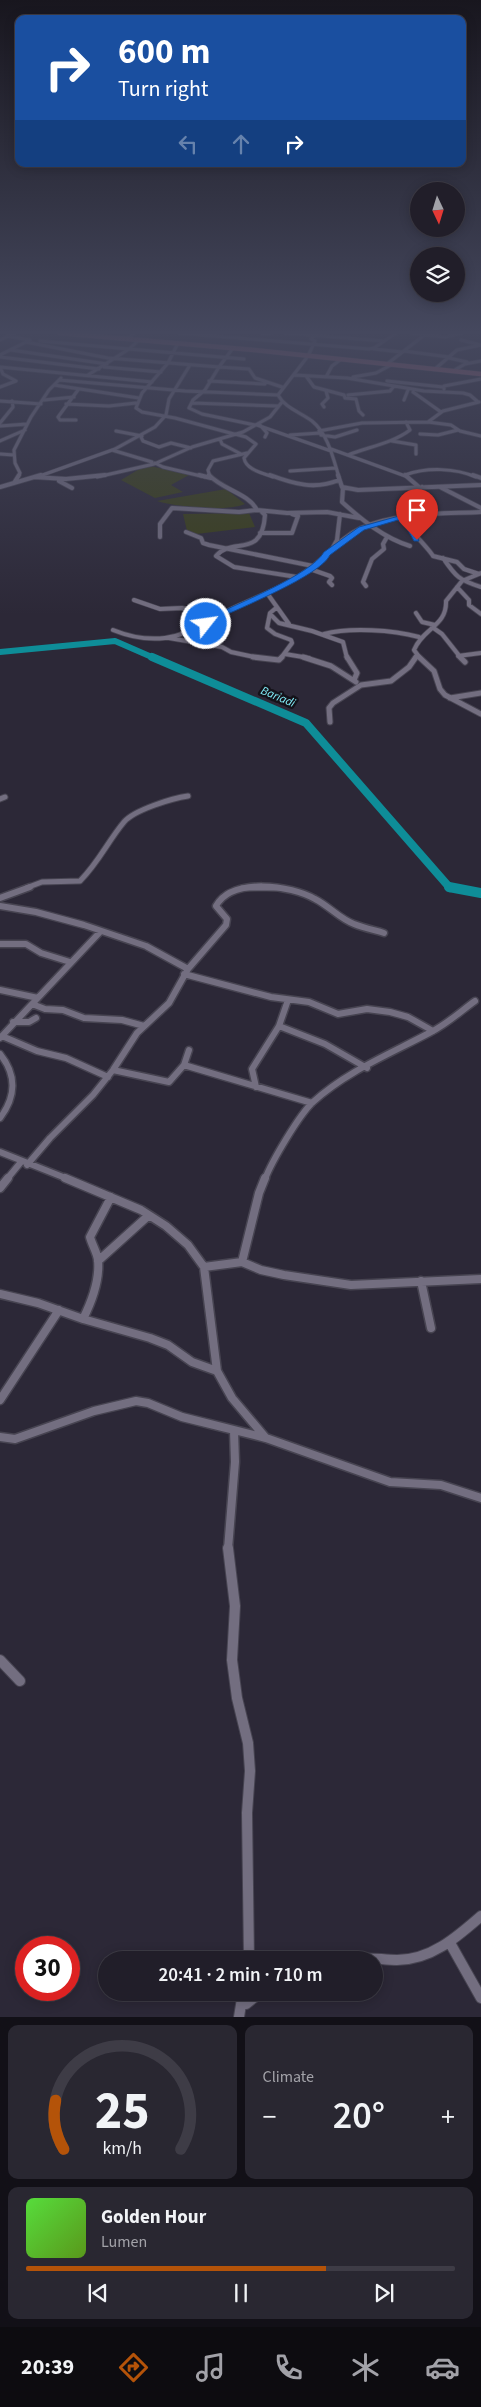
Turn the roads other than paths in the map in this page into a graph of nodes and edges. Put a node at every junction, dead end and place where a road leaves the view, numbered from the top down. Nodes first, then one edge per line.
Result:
1 (26, 427) edge
2 (153, 427) edge
3 (208, 427) edge
4 (252, 427) edge
5 (260, 427) edge
6 (264, 427) edge
7 (316, 427) edge
8 (345, 427) edge
9 (409, 427) edge
10 (419, 427) edge
11 (454, 427) edge
12 (25, 430) junction
13 (357, 430) dead end
14 (458, 430) junction
15 (116, 431) dead end
16 (320, 433) junction
17 (234, 434) junction
18 (420, 434) junction
19 (289, 435) junction
20 (142, 436) junction
21 (481, 436) edge
22 (265, 437) dead end
23 (220, 439) junction
24 (0, 441) edge
25 (389, 441) junction
26 (417, 446) junction
27 (191, 448) junction
28 (111, 450) junction
29 (331, 450) junction
30 (247, 453) junction
31 (0, 454) edge
32 (14, 454) junction
33 (241, 454) junction
34 (416, 454) dead end
35 (347, 455) junction
36 (156, 463) junction
37 (459, 465) dead end
38 (336, 468) junction
39 (290, 471) dead end
40 (449, 471) junction
41 (20, 473) junction
42 (405, 475) junction
43 (34, 476) junction
44 (211, 478) junction
45 (481, 478) edge
46 (58, 480) junction
47 (339, 480) junction
48 (14, 483) junction
49 (439, 486) junction
50 (481, 486) edge
51 (0, 487) edge
52 (420, 487) junction
53 (72, 488) dead end
54 (343, 488) junction
55 (481, 510) edge
56 (259, 511) junction
57 (291, 514) junction
58 (340, 514) junction
59 (401, 517) junction
60 (359, 518) junction
61 (371, 525) junction
62 (186, 532) dead end
63 (260, 533) junction
64 (160, 537) dead end
65 (387, 537) junction
66 (410, 546) dead end
67 (230, 550) junction
68 (331, 550) junction
69 (443, 558) junction
70 (312, 567) junction
71 (480, 573) edge
72 (297, 577) junction
73 (462, 581) junction
74 (332, 585) dead end
75 (366, 586) dead end
76 (457, 587) junction
77 (481, 587) edge
78 (267, 593) junction
79 (134, 600) dead end
80 (276, 608) junction
81 (416, 613) dead end
82 (270, 614) junction
83 (481, 614) edge
84 (218, 616) junction
85 (288, 624) junction
86 (433, 626) junction
87 (113, 630) dead end
88 (323, 635) junction
89 (419, 636) junction
90 (168, 637) junction
91 (481, 653) edge
92 (285, 654) junction
93 (417, 656) junction
94 (458, 656) junction
95 (464, 662) dead end
96 (354, 680) junction
97 (361, 685) junction
98 (481, 693) edge
99 (450, 698) junction
100 (481, 714) edge
101 (330, 722) dead end
102 (188, 796) dead end
103 (0, 898) edge
104 (0, 906) edge
105 (100, 932) junction
106 (384, 933) dead end
107 (0, 944) edge
108 (70, 962) junction
109 (186, 971) junction
110 (0, 990) edge
111 (38, 998) junction
112 (288, 1000) junction
113 (475, 1001) dead end
114 (32, 1004) junction
115 (36, 1018) dead end
116 (14, 1022) junction
117 (144, 1026) junction
118 (279, 1026) junction
119 (433, 1031) junction
120 (1, 1037) edge
121 (189, 1050) dead end
122 (0, 1054) edge
123 (184, 1065) junction
124 (367, 1068) junction
125 (113, 1070) junction
126 (108, 1077) junction
127 (256, 1087) junction
128 (312, 1103) junction
129 (0, 1118) edge
130 (0, 1152) edge
131 (24, 1163) junction
132 (0, 1188) edge
133 (111, 1197) junction
134 (148, 1216) junction
135 (98, 1261) junction
136 (242, 1262) junction
137 (204, 1267) junction
138 (481, 1279) edge
139 (421, 1281) junction
140 (0, 1294) edge
141 (59, 1310) junction
142 (83, 1319) junction
143 (431, 1328) dead end
144 (217, 1371) junction
145 (0, 1400) edge
146 (234, 1431) junction
147 (0, 1437) edge
148 (266, 1438) junction
149 (481, 1498) edge
150 (0, 1660) edge
151 (20, 1681) dead end
152 (481, 1916) edge
153 (450, 1943) junction
154 (249, 1951) edge
155 (383, 1959) edge
156 (481, 1998) edge
157 (244, 2001) edge
158 (239, 2017) edge

1 - 12 street
2 - 20 street
3 - 17 street
4 - 17 street
5 - 22 street
6 - 19 street
7 - 16 street
8 - 16 street
9 - 25 street
10 - 18 street
11 - 14 street
12 - 24 street
12 - 32 street
13 - 16 street
14 - 18 street
14 - 21 street
15 - 20 street
16 - 19 street
16 - 29 street
17 - 23 street
17 - 30 street
18 - 26 street
19 - 29 street
20 - 27 street
20 - 28 street
23 - 27 street
23 - 33 street
25 - 26 street
25 - 35 street
26 - 34 street
27 - 36 street
28 - 36 street
28 - 43 street
29 - 35 street
29 - 38 street
30 - 33 street
30 - 47 street
31 - 32 street
32 - 41 street
33 - 44 street
35 - 42 street
36 - 44 street
36 - 46 street
37 - 40 street
38 - 39 street
38 - 47 street
40 - 42 street
40 - 45 street
41 - 43 street
41 - 48 street
42 - 52 street
43 - 46 street
43 - 48 street
44 - 56 street
46 - 53 street
47 - 54 street
48 - 51 street
49 - 50 street
49 - 52 street
49 - 55 street
52 - 54 street
52 - 59 street
54 - 60 street
55 - 59 street
56 - 57 street
56 - 63 street
56 - 64 street
57 - 58 street
57 - 63 street
58 - 60 street
58 - 68 street
59 - 61 street
59 - 69 street
60 - 61 street
61 - 65 street
61 - 68 street
62 - 67 street
63 - 67 street
65 - 66 street
65 - 75 street
67 - 70 street
67 - 72 street
68 - 70 street
69 - 71 street
69 - 73 street
70 - 72 street
70 - 74 street
71 - 73 street
72 - 78 street
73 - 76 street
73 - 77 street
76 - 83 street
76 - 86 street
78 - 80 street
78 - 84 street
79 - 84 street
80 - 82 street
80 - 85 street
81 - 86 street
82 - 85 street
82 - 92 street
84 - 90 street
85 - 88 street
86 - 89 street
86 - 94 street
87 - 90 street
88 - 89 street
88 - 96 street
89 - 93 street
90 - 92 street
91 - 94 street
92 - 96 street
93 - 97 street
93 - 99 street
94 - 95 street
96 - 97 street
97 - 101 street
98 - 99 street
99 - 100 street
102 - 103 street
104 - 105 street
105 - 108 street
105 - 109 street
106 - 109 street
107 - 108 street
108 - 111 street
109 - 112 street
109 - 117 street
110 - 111 street
111 - 114 street
112 - 118 street
112 - 119 street
113 - 119 street
114 - 116 street
114 - 117 street
115 - 116 street
116 - 120 street
117 - 125 street
118 - 124 street
118 - 127 street
119 - 124 street
120 - 126 street
121 - 123 street
122 - 129 street
123 - 125 street
123 - 127 street
124 - 128 street
125 - 126 street
126 - 131 street
127 - 128 street
128 - 136 street
130 - 131 street
131 - 132 street
131 - 133 street
133 - 134 street
133 - 135 street
134 - 135 street
134 - 137 street
135 - 142 street
136 - 137 street
136 - 139 street
137 - 144 street
138 - 139 street
139 - 143 street
140 - 141 street
141 - 142 street
141 - 145 street
142 - 144 street
144 - 148 street
146 - 147 street
146 - 148 street
146 - 154 street
148 - 149 street
150 - 151 street
152 - 153 street
153 - 155 street
153 - 156 street
157 - 158 street

